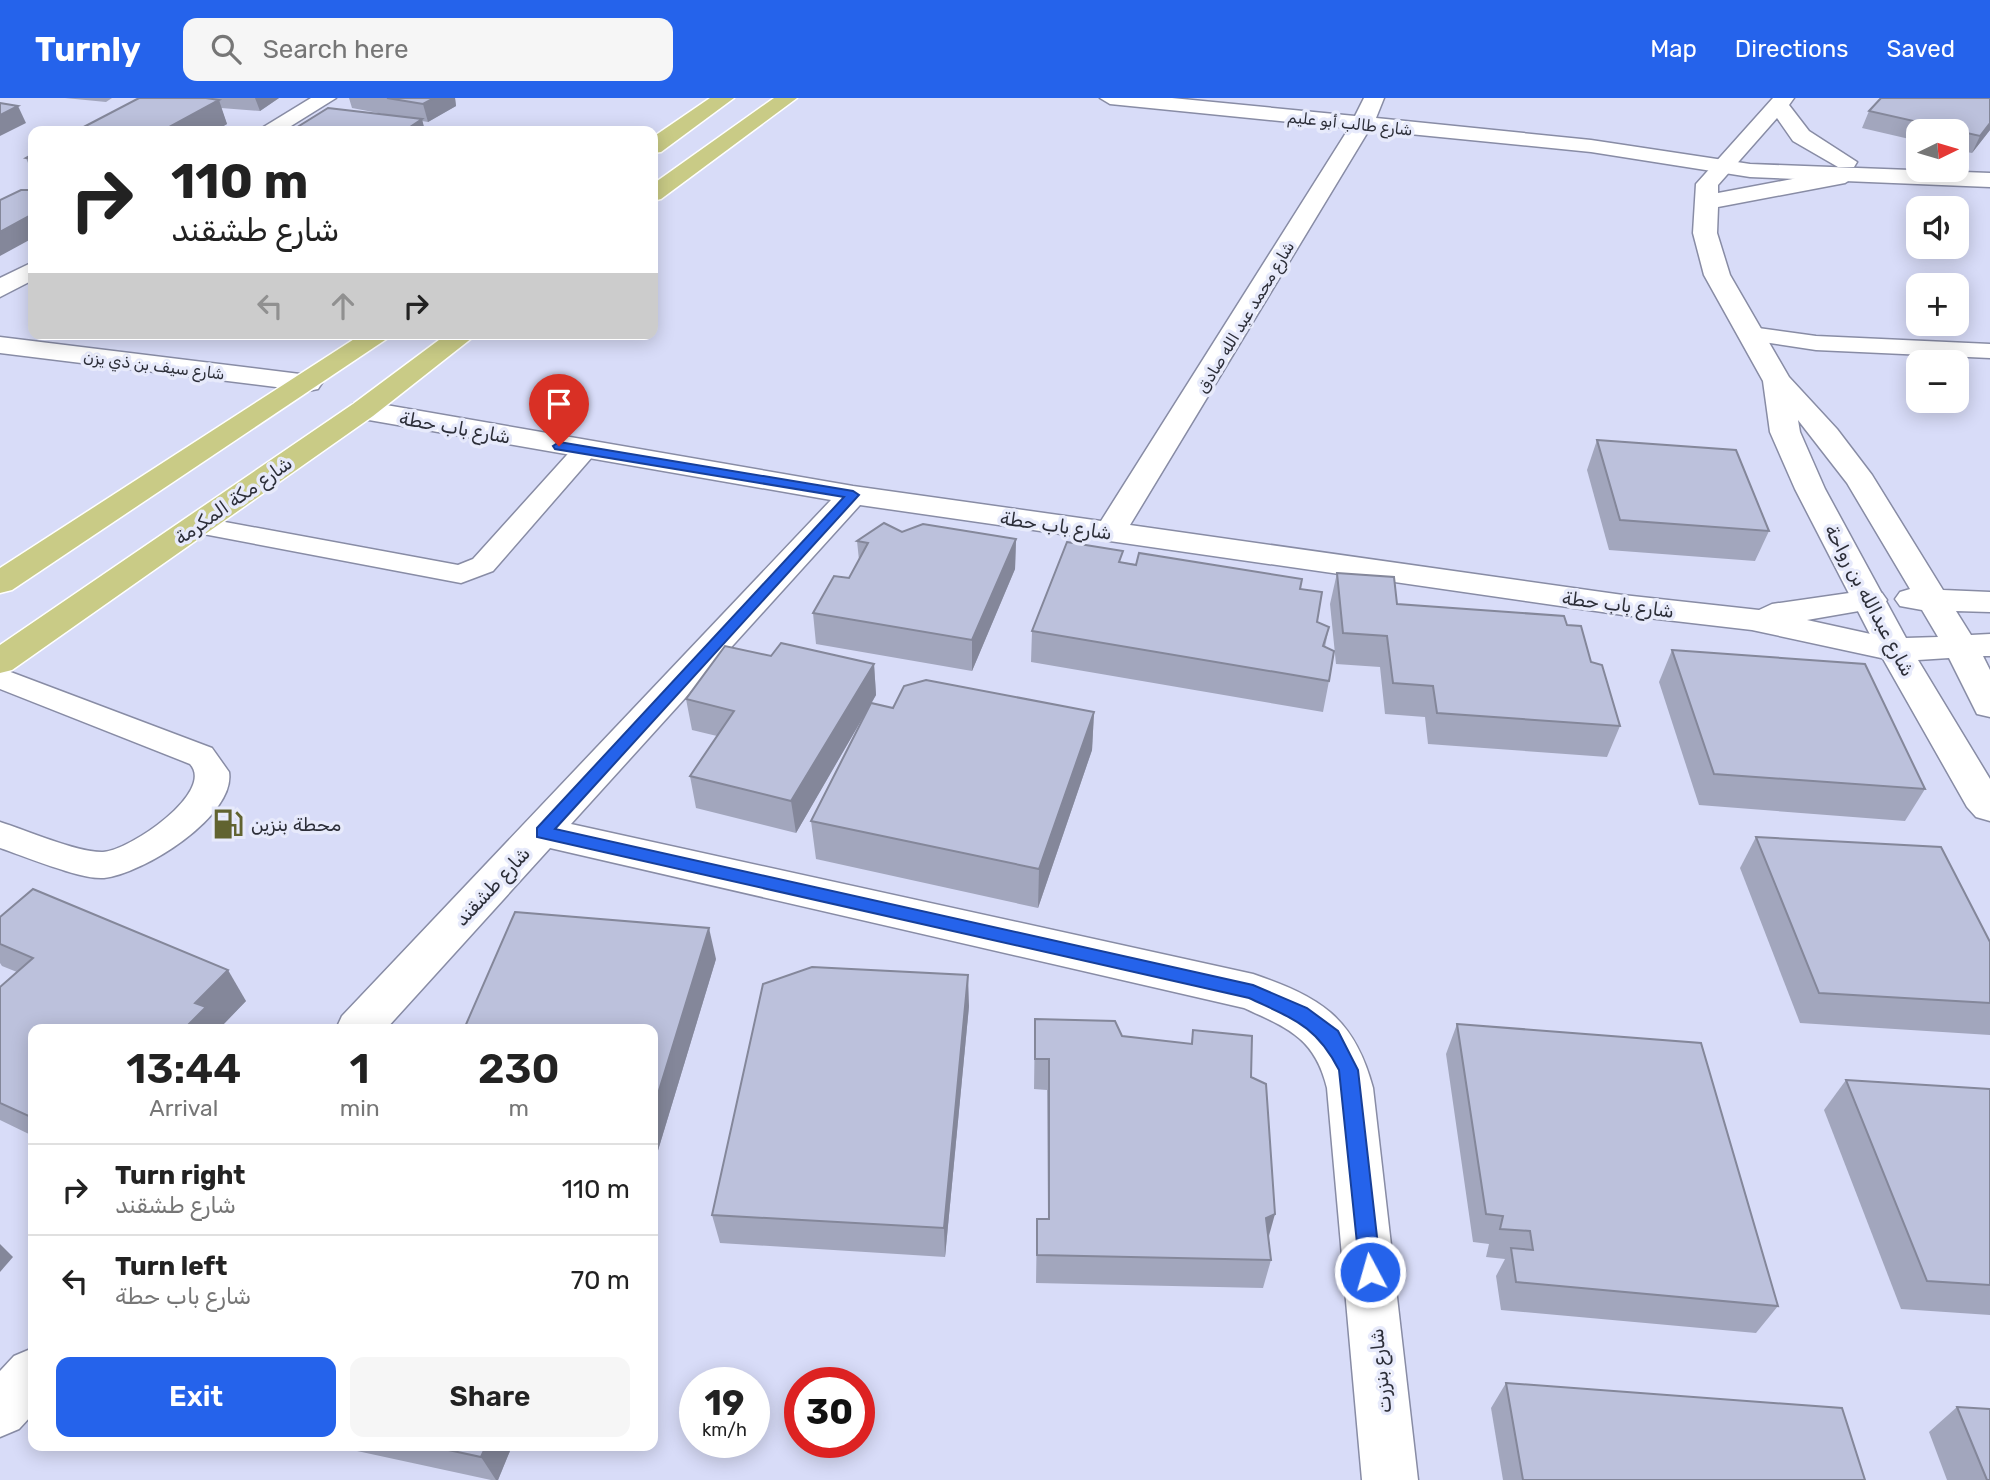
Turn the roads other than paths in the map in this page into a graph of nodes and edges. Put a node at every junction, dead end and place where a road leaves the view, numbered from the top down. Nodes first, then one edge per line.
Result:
1 (326, 98) edge
2 (724, 98) edge
3 (787, 98) edge
4 (1110, 98) edge
5 (1374, 98) edge
6 (1780, 101) edge
7 (1362, 125) junction
8 (277, 126) edge
9 (658, 144) edge
10 (1726, 159) junction
11 (1845, 169) junction
12 (1990, 180) edge
13 (658, 190) edge
14 (1706, 202) junction
15 (28, 272) edge
16 (0, 289) edge
17 (1751, 334) junction
18 (373, 340) edge
19 (456, 340) edge
20 (0, 345) edge
21 (1990, 351) edge
22 (1777, 382) junction
23 (308, 383) junction
24 (363, 410) junction
25 (584, 451) junction
26 (853, 495) junction
27 (198, 525) junction
28 (1109, 533) junction
29 (0, 583) edge
30 (1932, 598) junction
31 (1870, 600) junction
32 (1990, 603) edge
33 (1752, 619) junction
34 (1975, 645) edge
35 (1895, 650) junction
36 (0, 662) edge
37 (0, 678) edge
38 (1990, 705) edge
39 (1990, 807) edge
40 (542, 832) junction
41 (0, 835) edge
42 (363, 1024) edge
43 (28, 1380) edge
44 (0, 1410) edge
45 (1391, 1480) edge

1 - 8 street
2 - 9 main road
3 - 13 main road
4 - 7 street, شارع طالب أبو عليم
5 - 7 street, شارع محمد عبد الله صادق
6 - 10 street, شارع عبدالله بن رواحة
6 - 11 street
7 - 10 street, شارع طالب أبو عليم
7 - 28 street, شارع محمد عبد الله صادق
10 - 11 street, شارع طالب أبو عليم
10 - 14 street, شارع عبدالله بن رواحة
11 - 12 street, شارع طالب أبو عليم
11 - 14 street
14 - 17 street, شارع عبدالله بن رواحة
15 - 16 street
17 - 21 lane
17 - 22 street, شارع عبدالله بن رواحة
18 - 23 main road
19 - 24 main road, شارع مكة المكرمة
20 - 23 street, شارع سيف بن ذي يزن
22 - 30 street, شارع عبدالله بن رواحة
22 - 31 street, شارع عبدالله بن رواحة
23 - 29 main road
24 - 25 street, شارع باب حطة
24 - 27 main road, شارع مكة المكرمة
25 - 26 street, شارع باب حطة
25 - 27 lane
26 - 28 street, شارع باب حطة
26 - 40 street, شارع طشقند
27 - 36 main road, شارع مكة المكرمة
28 - 33 street, شارع باب حطة
30 - 31 street, شارع باب حطة
30 - 32 street, شارع باب حطة
30 - 34 street, شارع عبدالله بن رواحة
31 - 33 street, شارع باب حطة
31 - 35 street, شارع عبدالله بن رواحة
33 - 35 street, شارع باب حطة
34 - 35 street, شارع باب حطة
34 - 38 street, شارع عبدالله بن رواحة
35 - 39 street, شارع عبدالله بن رواحة
37 - 41 lane
40 - 42 street, شارع طشقند
40 - 45 street, شارع بنزرت
43 - 44 street

